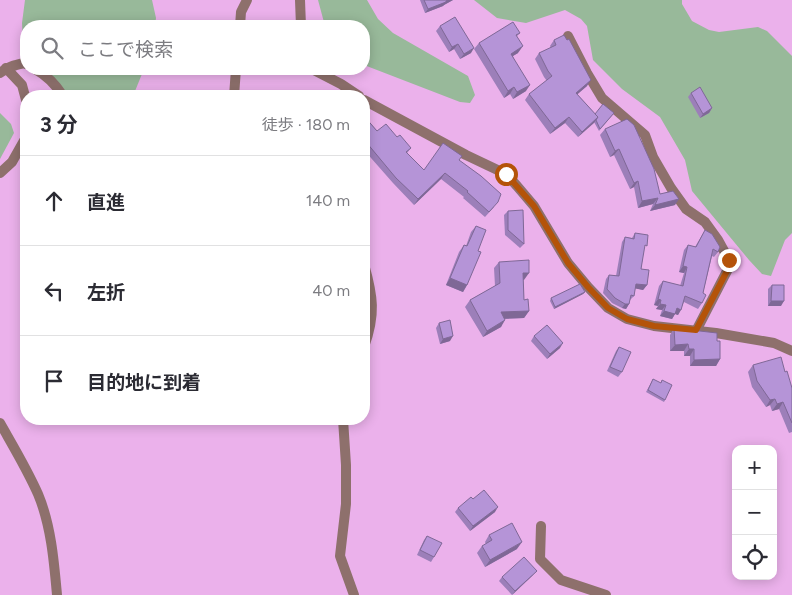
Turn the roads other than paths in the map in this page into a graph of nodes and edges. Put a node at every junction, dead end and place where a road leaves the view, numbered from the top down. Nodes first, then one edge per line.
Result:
1 (247, 0) edge
2 (300, 0) edge
3 (240, 20) edge
4 (301, 20) edge
5 (568, 36) dead end
6 (20, 65) edge
7 (3, 71) edge
8 (44, 75) edge
9 (236, 75) edge
10 (324, 75) edge
11 (23, 90) edge
12 (59, 90) edge
13 (234, 90) edge
14 (350, 90) edge
15 (370, 103) edge
16 (20, 148) edge
17 (0, 173) edge
18 (370, 287) edge
19 (370, 326) edge
20 (696, 330) junction
21 (792, 351) edge
22 (0, 423) edge
23 (343, 425) edge
24 (541, 526) dead end
25 (57, 595) edge
26 (354, 595) edge
27 (606, 595) edge

1 - 3 street
2 - 4 street
5 - 20 street
6 - 7 street
7 - 11 street
8 - 12 street
9 - 13 street
10 - 14 street
15 - 20 street
16 - 17 street
18 - 19 street
20 - 21 street
22 - 25 street
23 - 26 street
24 - 27 street

